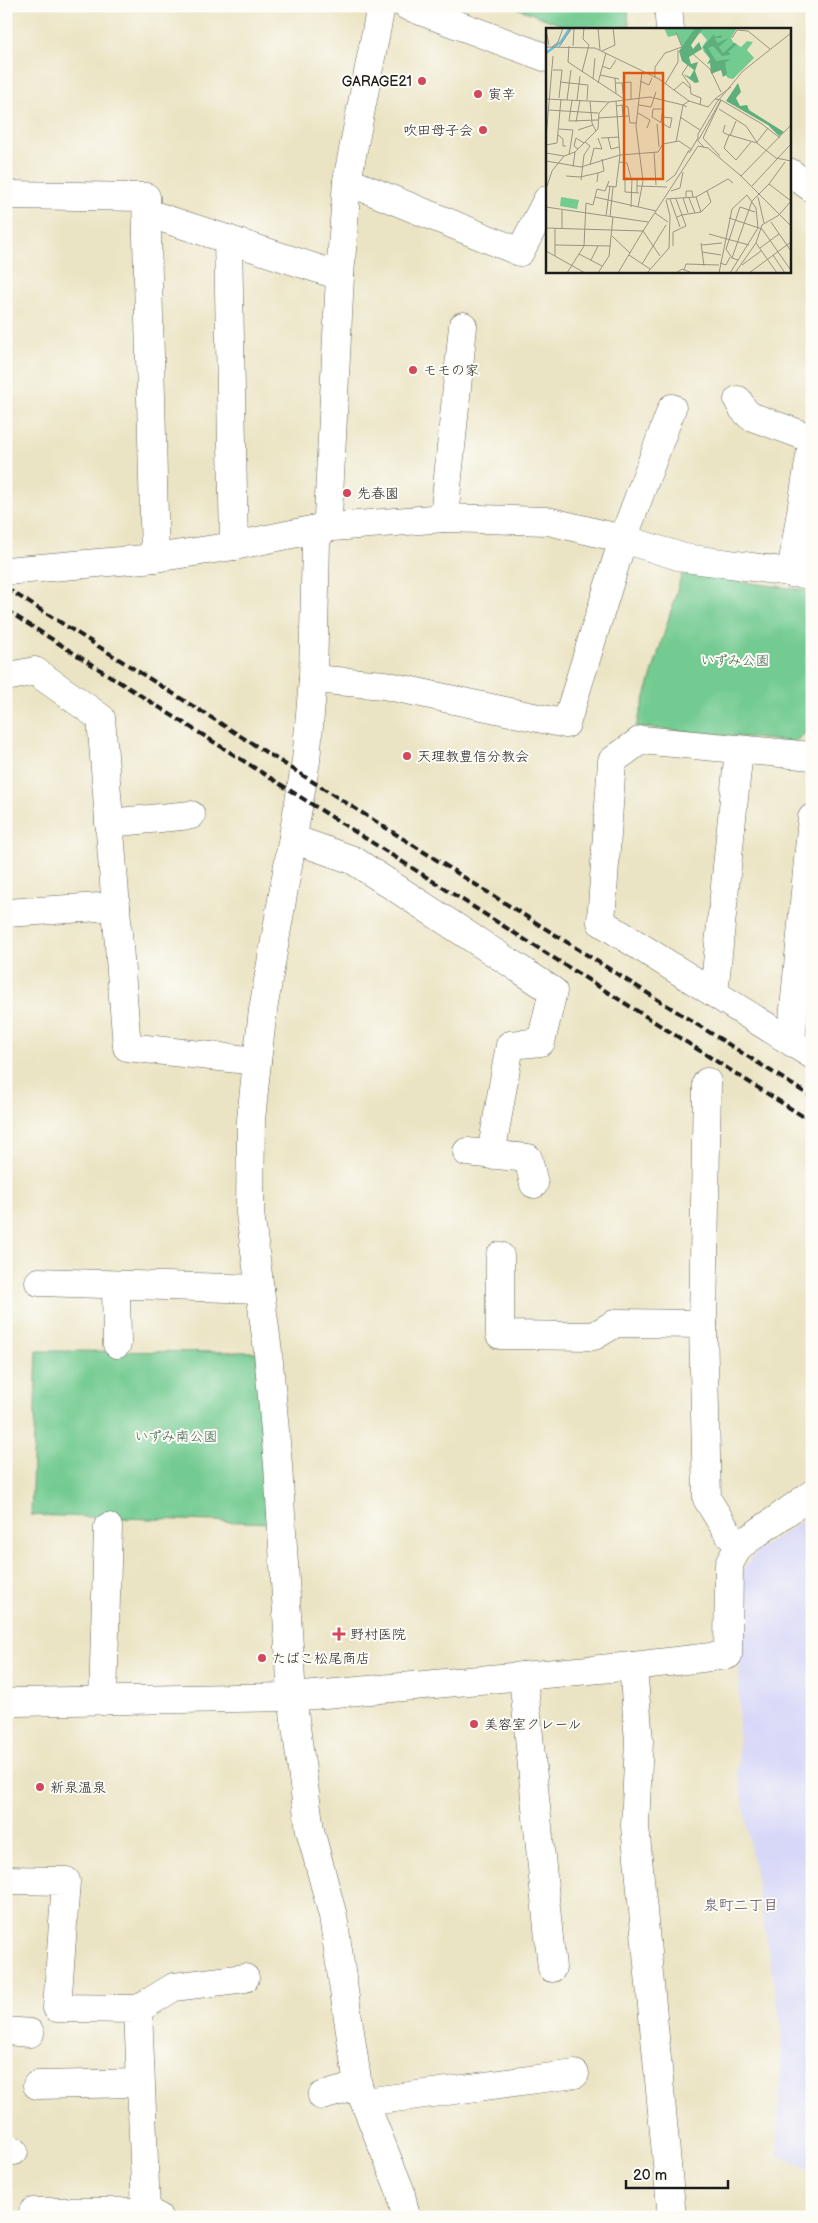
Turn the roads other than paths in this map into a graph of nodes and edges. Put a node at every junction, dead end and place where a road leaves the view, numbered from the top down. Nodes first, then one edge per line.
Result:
1 (381, 6) edge
2 (407, 6) edge
3 (668, 6) edge
4 (670, 28) edge
5 (546, 58) edge
6 (790, 173) edge
7 (347, 181) junction
8 (812, 188) edge
9 (6, 195) edge
10 (546, 202) edge
11 (147, 213) junction
12 (228, 239) junction
13 (340, 276) junction
14 (463, 326) dead end
15 (738, 400) dead end
16 (672, 408) dead end
17 (444, 518) junction
18 (321, 528) junction
19 (623, 539) junction
20 (234, 546) junction
21 (155, 558) junction
22 (8, 564) edge
23 (802, 574) edge
24 (6, 677) edge
25 (312, 679) junction
26 (739, 750) junction
27 (812, 756) edge
28 (192, 815) dead end
29 (812, 818) edge
30 (109, 823) junction
31 (293, 839) junction
32 (116, 906) junction
33 (6, 913) edge
34 (806, 935) edge
35 (714, 993) junction
36 (801, 1048) edge
37 (257, 1061) junction
38 (706, 1082) dead end
39 (534, 1184) dead end
40 (500, 1256) dead end
41 (39, 1282) dead end
42 (116, 1285) junction
43 (260, 1289) junction
44 (703, 1324) junction
45 (117, 1344) dead end
46 (812, 1494) edge
47 (108, 1528) dead end
48 (739, 1546) junction
49 (633, 1666) junction
50 (523, 1676) junction
51 (292, 1697) junction
52 (103, 1701) junction
53 (6, 1704) edge
54 (6, 1880) edge
55 (552, 1968) dead end
56 (245, 1978) dead end
57 (138, 2009) junction
58 (575, 2074) dead end
59 (140, 2083) junction
60 (37, 2085) dead end
61 (362, 2094) junction
62 (322, 2096) dead end
63 (152, 2214) edge
64 (33, 2217) edge
65 (406, 2217) edge
66 (672, 2217) edge

1 - 7 street
2 - 5 street
3 - 4 street
6 - 8 street
7 - 10 street
7 - 13 street
9 - 11 street
11 - 12 street
11 - 21 street
12 - 13 street
12 - 20 street
13 - 18 street
14 - 17 street
15 - 23 street
16 - 19 street
17 - 18 street
17 - 19 street
18 - 20 street
18 - 25 street
19 - 23 street
19 - 25 street
20 - 21 street
21 - 22 street
24 - 30 street
25 - 31 street
26 - 27 street
26 - 35 street
26 - 35 street
28 - 30 street
29 - 34 street
30 - 32 street
31 - 37 street
31 - 39 street
32 - 33 street
32 - 37 street
34 - 36 street
35 - 36 street
37 - 43 street
38 - 44 street
40 - 44 street
41 - 42 street
42 - 43 street
42 - 45 street
43 - 51 street
44 - 48 street
46 - 48 street
47 - 52 street
48 - 49 street
49 - 50 street
49 - 66 street
50 - 51 street
50 - 55 street
51 - 52 street
51 - 61 street
52 - 53 street
54 - 57 street
56 - 57 street
57 - 59 street
58 - 61 street
59 - 60 street
59 - 63 street
61 - 62 street
61 - 65 street
63 - 64 street

